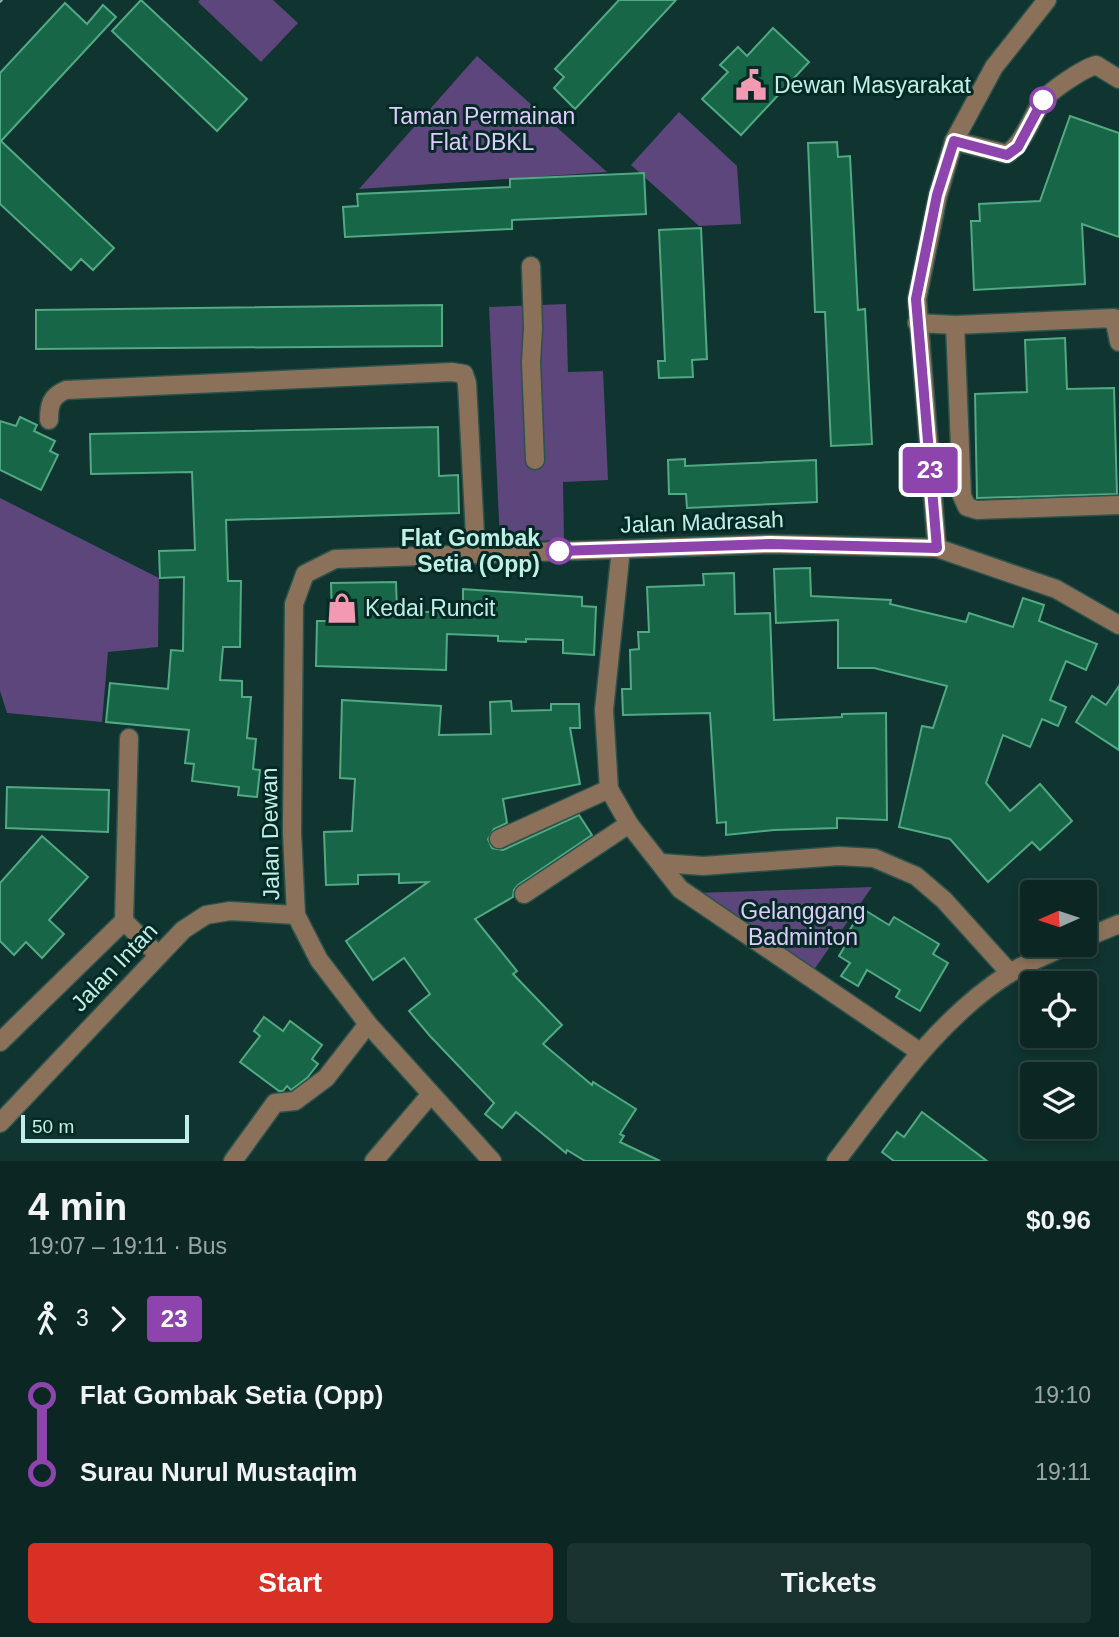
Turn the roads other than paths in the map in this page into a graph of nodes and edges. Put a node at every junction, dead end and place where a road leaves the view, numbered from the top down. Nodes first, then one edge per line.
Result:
1 (1047, 0) edge
2 (1119, 79) edge
3 (954, 141) junction
4 (531, 266) dead end
5 (917, 323) junction
6 (955, 325) junction
7 (1119, 342) edge
8 (49, 420) dead end
9 (535, 460) dead end
10 (1119, 505) edge
11 (937, 548) junction
12 (621, 549) junction
13 (476, 554) junction
14 (294, 604) joint
15 (1119, 625) edge
16 (129, 738) dead end
17 (609, 789) junction
18 (629, 824) junction
19 (499, 839) dead end
20 (661, 863) junction
21 (524, 894) dead end
22 (296, 915) junction
23 (124, 921) junction
24 (1119, 924) edge
25 (1097, 933) edge
26 (159, 955) junction
27 (1042, 957) edge
28 (1010, 972) junction
29 (368, 1024) junction
30 (0, 1042) edge
31 (920, 1052) junction
32 (431, 1094) junction
33 (0, 1123) edge
34 (233, 1161) edge
35 (374, 1161) edge
36 (492, 1161) edge
37 (836, 1161) edge

1 - 3 street
2 - 3 street
3 - 5 street
4 - 9 street
5 - 6 street
5 - 11 street
6 - 7 street
6 - 10 street
8 - 13 street
11 - 12 street, Jalan Madrasah
11 - 15 street, Jalan Madrasah
12 - 13 street, Jalan Madrasah
12 - 17 street
13 - 14 street, Jalan Madrasah
14 - 22 street, Jalan Dewan
16 - 23 street
17 - 18 street
17 - 19 street
18 - 20 street
18 - 21 street
20 - 28 street
20 - 31 street
22 - 26 street, Jalan Intan
22 - 29 street, Jalan Dewan
23 - 26 street
23 - 30 street
24 - 25 street
26 - 33 street, Jalan Intan
27 - 28 street
28 - 31 street
29 - 32 street, Jalan Dewan
29 - 34 street
31 - 37 street
32 - 35 street
32 - 36 street, Jalan Dewan

